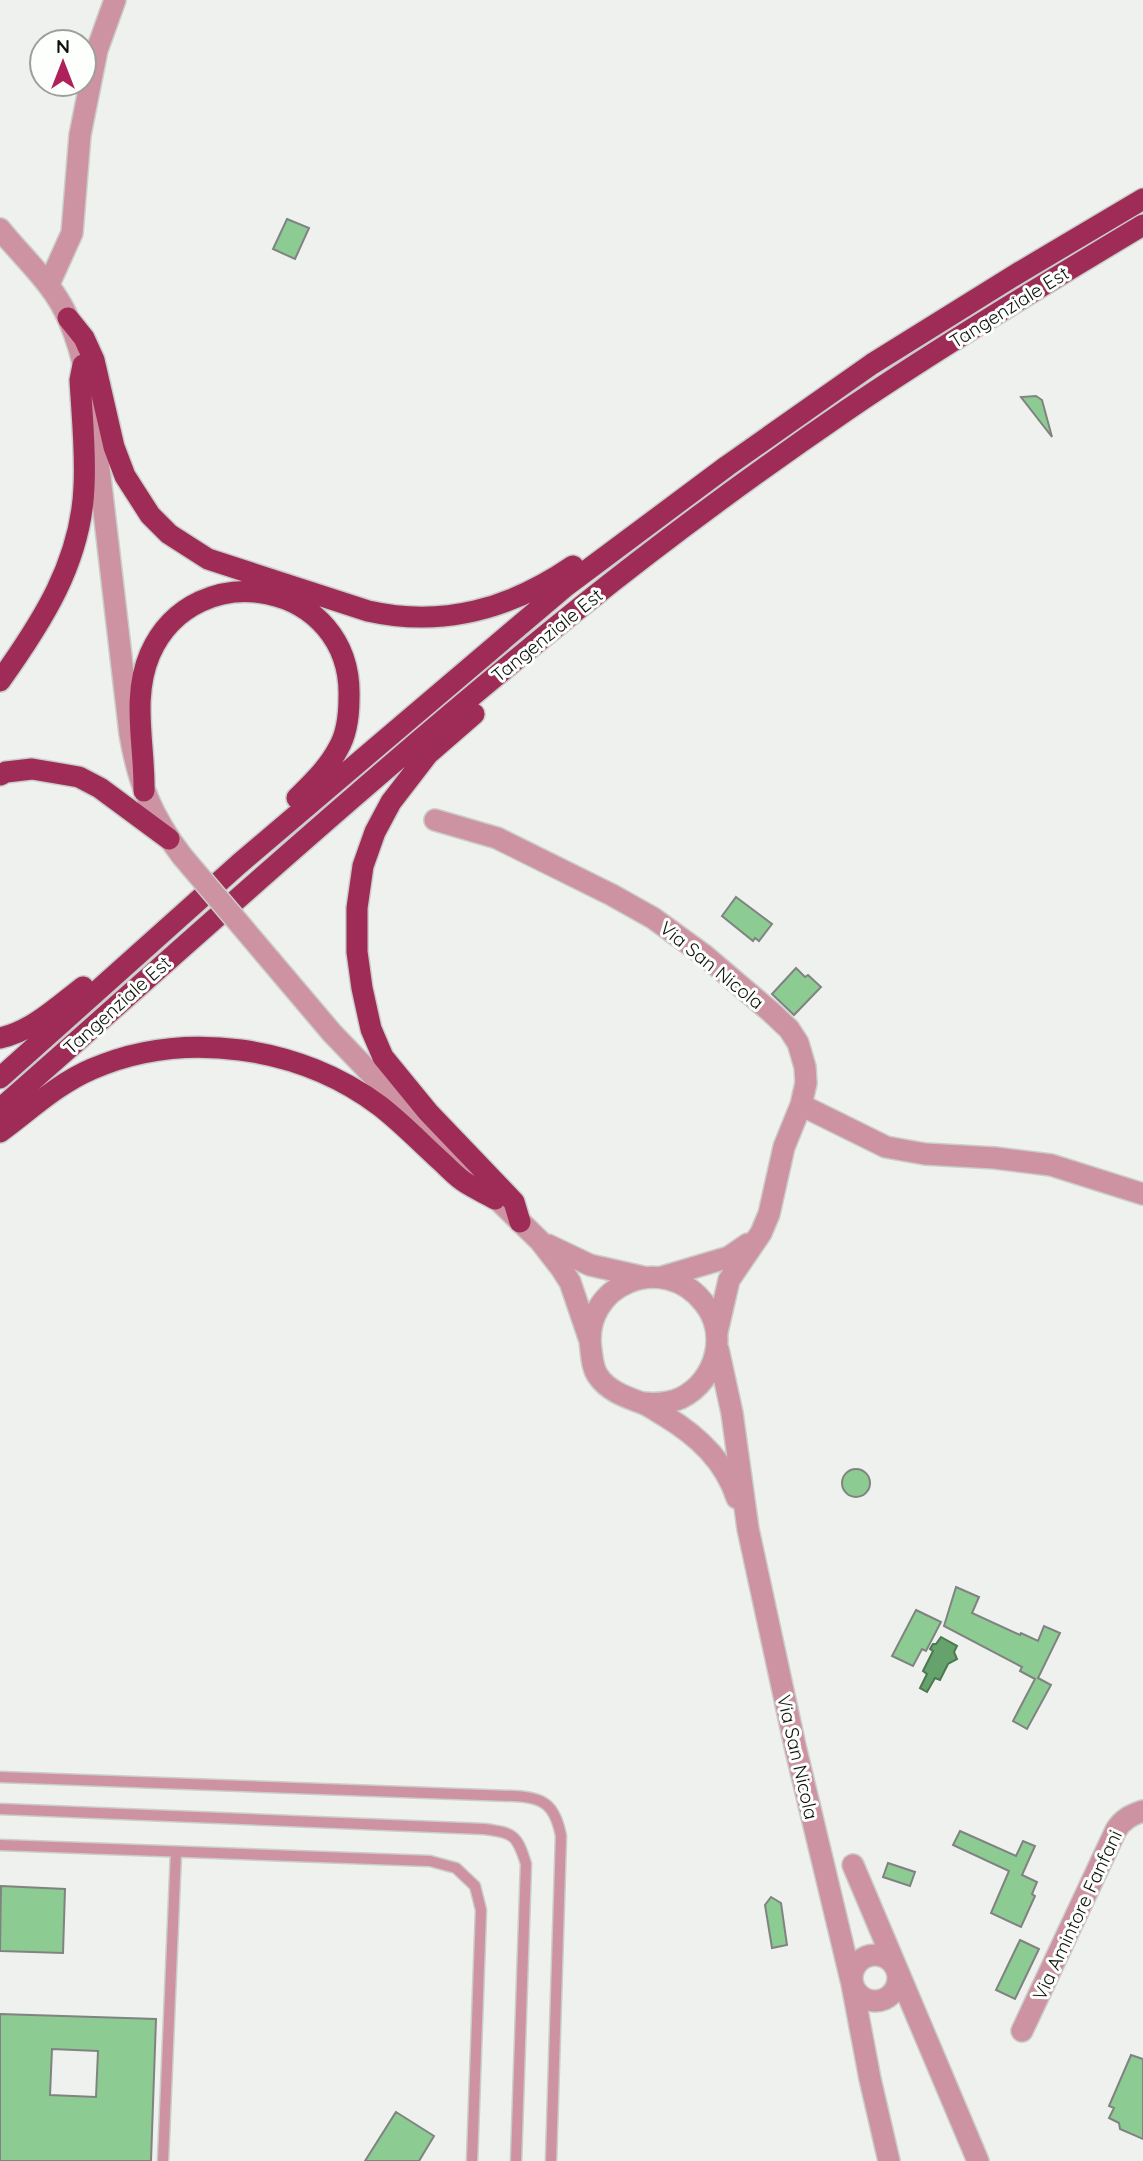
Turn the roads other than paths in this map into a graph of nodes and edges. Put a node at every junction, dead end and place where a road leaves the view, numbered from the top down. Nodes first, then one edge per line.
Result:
1 (115, 0) edge
2 (1143, 199) edge
3 (1143, 225) edge
4 (0, 229) edge
5 (49, 284) junction
6 (68, 318) junction
7 (83, 365) junction
8 (679, 502) junction
9 (578, 609) junction
10 (0, 681) edge
11 (0, 775) edge
12 (144, 791) junction
13 (435, 820) dead end
14 (169, 839) junction
15 (239, 864) junction
16 (171, 926) junction
17 (0, 1038) edge
18 (0, 1078) edge
19 (802, 1105) junction
20 (0, 1109) edge
21 (0, 1132) edge
22 (1143, 1194) edge
23 (495, 1199) junction
24 (520, 1223) junction
25 (761, 1233) junction
26 (540, 1241) junction
27 (654, 1277) junction
28 (589, 1339) junction
29 (717, 1340) junction
30 (644, 1404) junction
31 (748, 1529) junction
32 (0, 1777) edge
33 (0, 1809) edge
34 (1143, 1811) edge
35 (0, 1845) edge
36 (176, 1852) junction
37 (853, 1865) dead end
38 (897, 1968) junction
39 (852, 1984) junction
40 (1022, 2031) dead end
41 (163, 2161) edge
42 (472, 2161) edge
43 (516, 2161) edge
44 (551, 2161) edge
45 (889, 2161) edge
46 (978, 2161) edge

1 - 5 street
2 - 8 highway, Tangenziale Est
3 - 9 highway, Tangenziale Est
4 - 5 street
5 - 6 street
6 - 7 street
6 - 8 highway
7 - 10 highway
7 - 12 street
8 - 15 highway, Tangenziale Est
9 - 20 highway, Tangenziale Est
9 - 24 highway
11 - 14 highway
12 - 14 street
12 - 15 highway
13 - 19 street, Via San Nicola
14 - 23 street, bridge
15 - 16 highway, Tangenziale Est
16 - 17 highway
16 - 18 highway, Tangenziale Est
19 - 22 street
19 - 25 street, Via San Nicola
21 - 23 highway
23 - 24 street
24 - 26 street
25 - 27 street
25 - 29 street, Via San Nicola
26 - 27 street, Via San Nicola
26 - 28 street, Via San Nicola
27 - 28 street
27 - 29 street, Via San Nicola
28 - 30 street, Via San Nicola
29 - 30 street, Via San Nicola
29 - 31 street, Via San Nicola
30 - 31 street, Via San Nicola
31 - 39 street, Via San Nicola
32 - 44 lane
33 - 43 lane
34 - 40 street, Via Amintore Fanfani
35 - 36 lane
36 - 41 lane
36 - 42 lane
37 - 38 street
38 - 39 street
38 - 39 street
38 - 46 street
39 - 45 street, Via San Nicola

